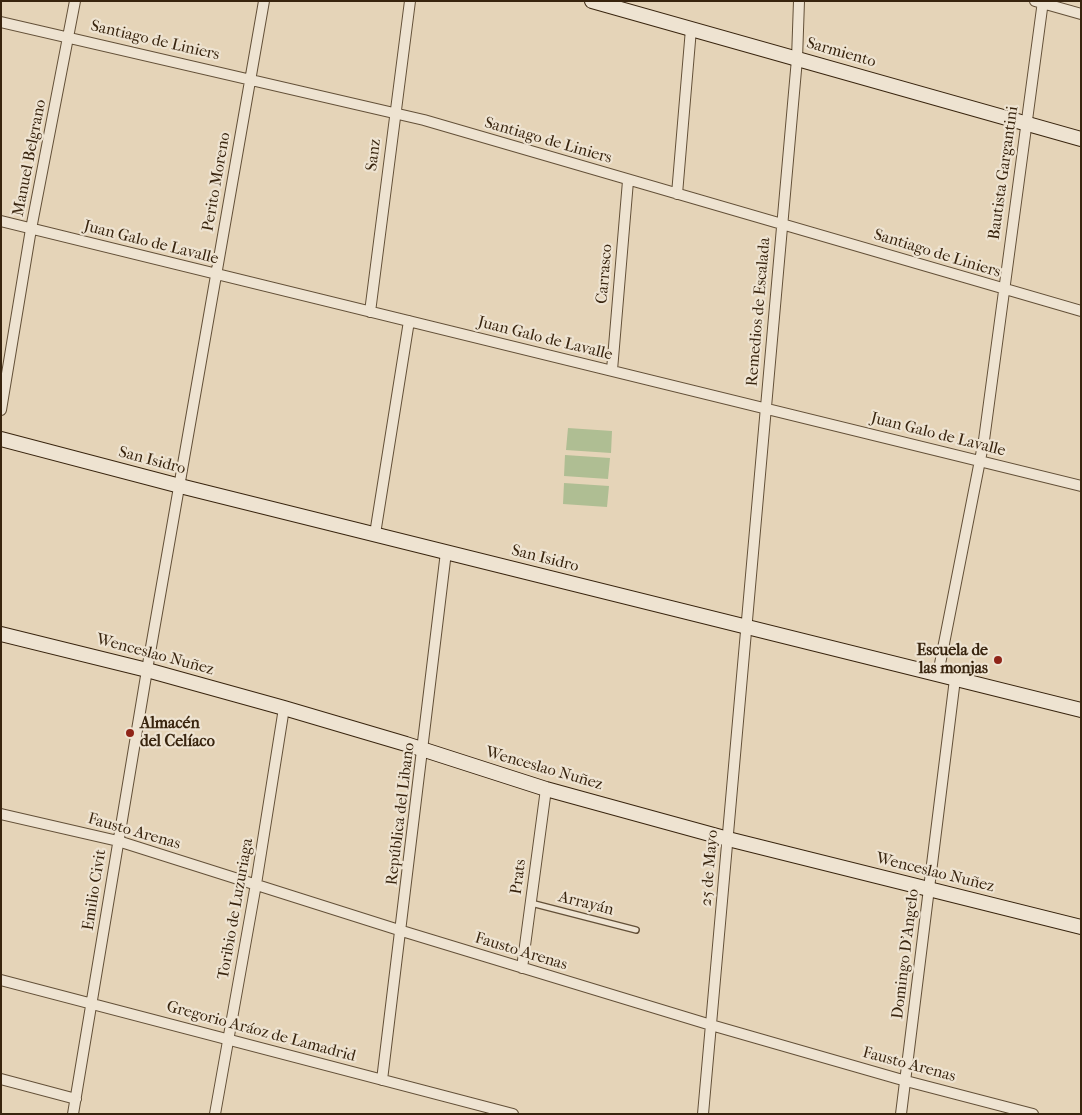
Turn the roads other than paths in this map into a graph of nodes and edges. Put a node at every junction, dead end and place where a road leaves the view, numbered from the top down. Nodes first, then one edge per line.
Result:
1 (75, 1) edge
2 (264, 1) edge
3 (410, 1) edge
4 (592, 1) edge
5 (799, 1) edge
6 (1041, 2) edge
7 (1081, 14) edge
8 (1, 22) edge
9 (691, 29) junction
10 (69, 37) junction
11 (797, 59) junction
12 (250, 79) junction
13 (394, 113) junction
14 (1026, 124) junction
15 (1081, 139) edge
16 (628, 181) junction
17 (677, 194) junction
18 (1, 221) edge
19 (782, 224) junction
20 (31, 229) junction
21 (216, 274) junction
22 (1003, 290) junction
23 (1081, 311) edge
24 (370, 312) junction
25 (409, 321) junction
26 (612, 370) junction
27 (766, 409) junction
28 (1, 410) edge
29 (1, 439) edge
30 (980, 460) junction
31 (180, 486) junction
32 (1081, 486) edge
33 (375, 534) junction
34 (446, 552) junction
35 (745, 626) junction
36 (1, 634) edge
37 (148, 670) junction
38 (938, 674) junction
39 (955, 679) junction
40 (284, 708) junction
41 (1081, 710) edge
42 (424, 750) junction
43 (546, 789) junction
44 (1, 814) edge
45 (728, 839) junction
46 (118, 841) junction
47 (256, 884) junction
48 (929, 890) junction
49 (530, 903) junction
50 (1081, 927) edge
51 (636, 930) dead end
52 (402, 932) junction
53 (522, 968) junction
54 (1, 980) edge
55 (92, 1003) junction
56 (711, 1025) junction
57 (228, 1039) junction
58 (1, 1079) edge
59 (382, 1080) junction
60 (906, 1081) junction
61 (76, 1099) junction
62 (74, 1114) edge
63 (215, 1114) edge
64 (513, 1114) edge
65 (703, 1114) edge
66 (901, 1114) edge
67 (1033, 1114) edge

1 - 10 street, Manuel Belgrano
2 - 12 street, Perito Moreno
3 - 13 street, Sanz
4 - 9 street, Sarmiento
5 - 11 street, Remedios de Escalada
6 - 7 street
6 - 14 street, Bautista Gargantini
8 - 10 street, Santiago de Liniers
9 - 11 street, Sarmiento
9 - 17 street
10 - 12 street, Santiago de Liniers
10 - 20 street, Manuel Belgrano
11 - 14 street, Sarmiento
11 - 19 street, Remedios de Escalada
12 - 13 street, Santiago de Liniers
12 - 21 street, Perito Moreno
13 - 16 street, Santiago de Liniers
13 - 24 street, Sanz
14 - 15 street, Sarmiento
14 - 22 street, Bautista Gargantini
16 - 17 street, Santiago de Liniers
16 - 26 street, Carrasco
17 - 19 street, Santiago de Liniers
18 - 20 street, Juan Galo de Lavalle
19 - 22 street, Santiago de Liniers
19 - 27 street, Remedios de Escalada
20 - 21 street, Juan Galo de Lavalle
20 - 28 street, Manuel Belgrano
21 - 24 street, Juan Galo de Lavalle
21 - 31 street, Perito Moreno
22 - 23 street, Santiago de Liniers
22 - 30 street, Bautista Gargantini
24 - 25 street, Juan Galo de Lavalle
25 - 26 street, Juan Galo de Lavalle
25 - 33 street
26 - 27 street, Juan Galo de Lavalle
27 - 30 street, Juan Galo de Lavalle
27 - 35 street, Remedios de Escalada
29 - 31 street, San Isidro
30 - 32 street, Juan Galo de Lavalle
30 - 38 street, Bautista Gargantini
31 - 33 street, San Isidro
31 - 37 street, Emilio Civit
33 - 34 street, San Isidro
34 - 35 street, San Isidro
34 - 42 street, República del Libano
35 - 38 street, San Isidro
35 - 45 street, 25 de Mayo
36 - 37 street, Wenceslao Nuñez
37 - 40 street, Wenceslao Nuñez
37 - 46 street, Emilio Civit
38 - 39 street, San Isidro
39 - 41 street, San Isidro
39 - 48 street, Domingo D'Angelo
40 - 42 street, Wenceslao Nuñez
40 - 47 street, Toribio de Luzuriaga
42 - 43 street, Wenceslao Nuñez
42 - 52 street, República del Libano
43 - 45 street, Wenceslao Nuñez
43 - 49 street, Prats
44 - 46 street, Fausto Arenas
45 - 48 street, Wenceslao Nuñez
45 - 56 street, 25 de Mayo
46 - 47 street, Fausto Arenas
46 - 55 street, Emilio Civit
47 - 52 street, Fausto Arenas
47 - 57 street, Toribio de Luzuriaga
48 - 50 street, Wenceslao Nuñez
48 - 60 street, Domingo D'Angelo
49 - 51 lane, Arrayán
49 - 53 street, Prats
52 - 53 street, Fausto Arenas
52 - 59 street, República del Libano
53 - 56 street, Fausto Arenas
54 - 55 street, Gregorio Aráoz de Lamadrid
55 - 57 street, Gregorio Aráoz de Lamadrid
55 - 61 street, Emilio Civit
56 - 60 street, Fausto Arenas
56 - 65 street, 25 de Mayo
57 - 59 street, Gregorio Aráoz de Lamadrid
57 - 63 street, Toribio de Luzuriaga
58 - 61 street
59 - 64 street, Gregorio Aráoz de Lamadrid
60 - 66 street, Domingo D'Angelo
60 - 67 street, Fausto Arenas
61 - 62 street, Emilio Civit

